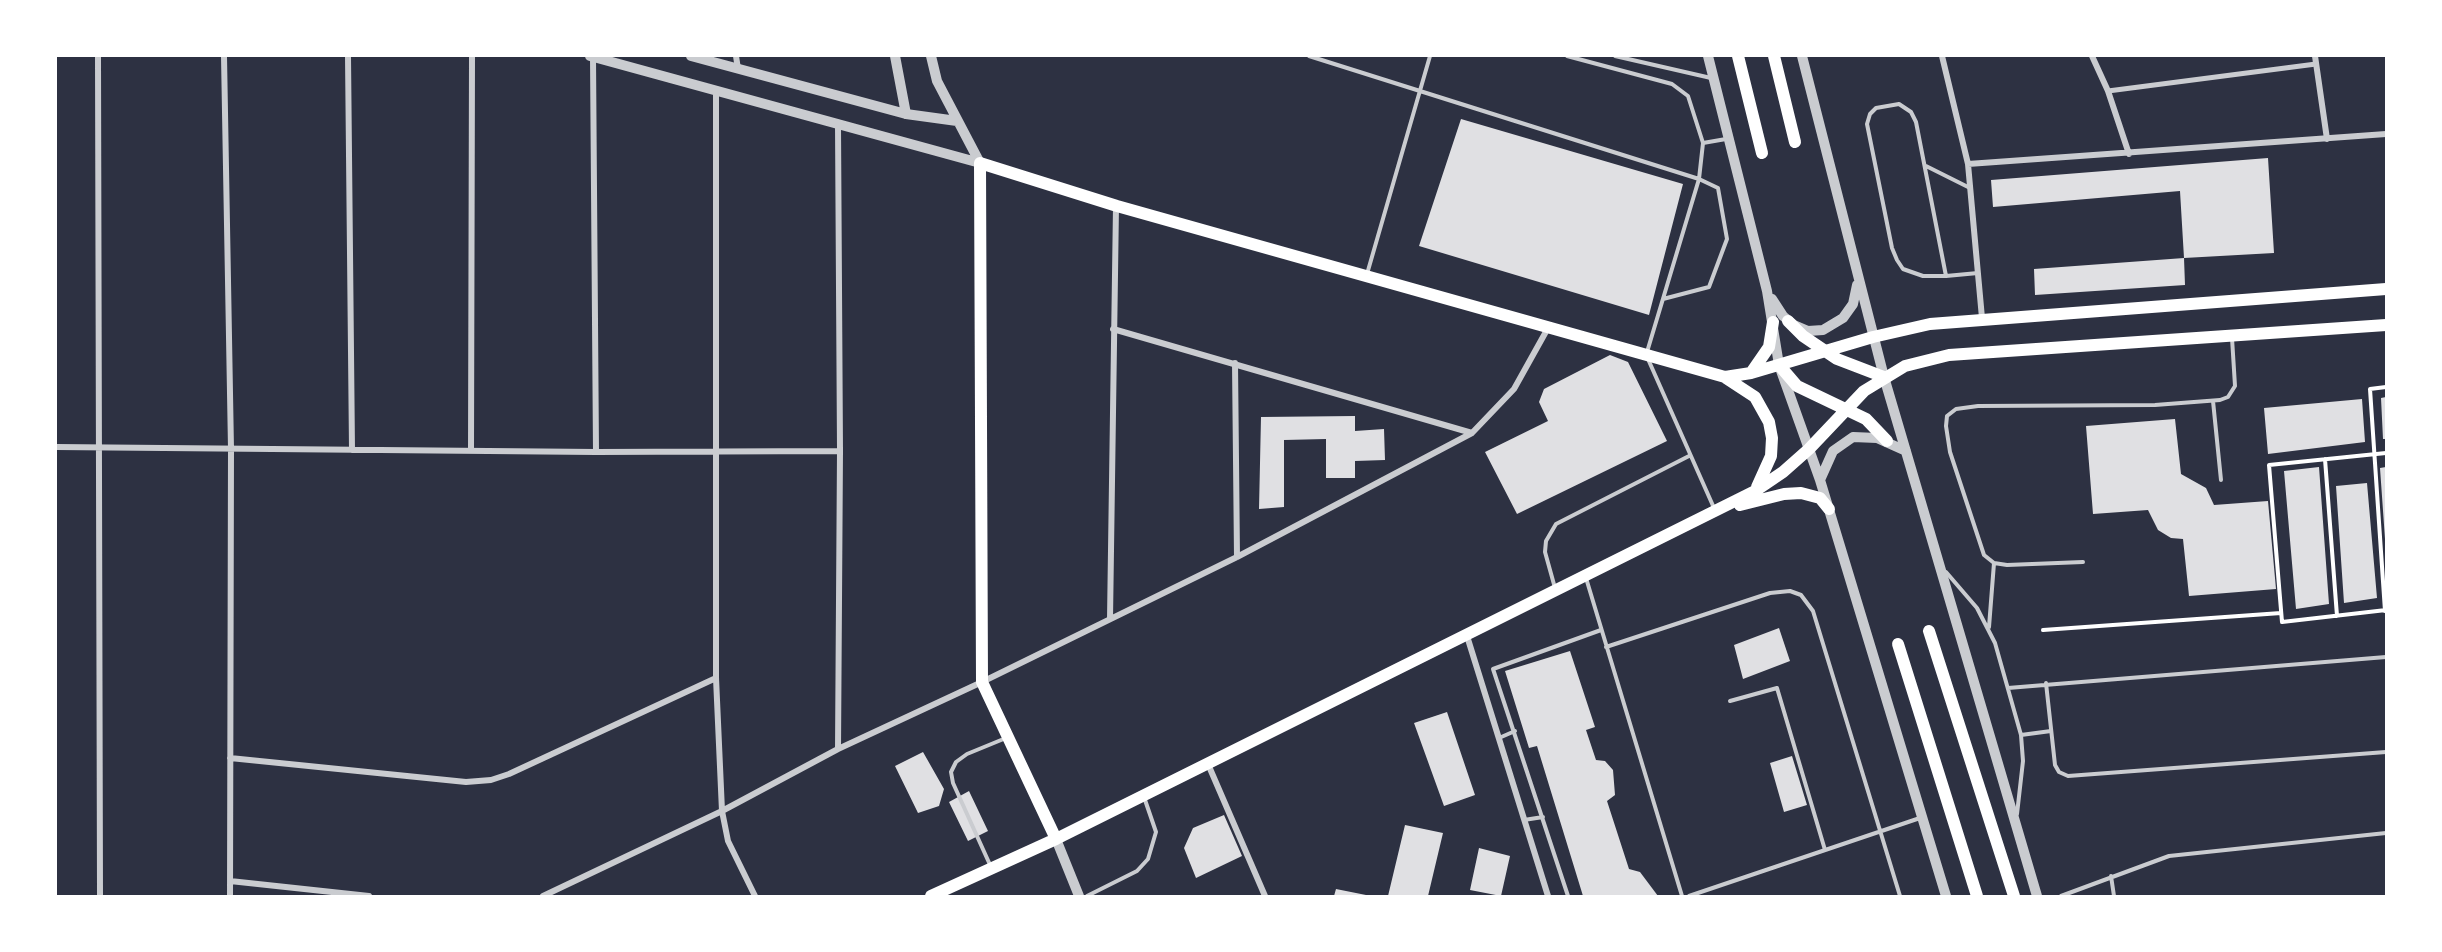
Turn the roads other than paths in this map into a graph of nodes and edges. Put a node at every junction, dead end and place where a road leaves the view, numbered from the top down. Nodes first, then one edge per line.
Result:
1 (98, 56) edge
2 (224, 56) edge
3 (348, 56) edge
4 (472, 56) edge
5 (592, 56) edge
6 (691, 56) edge
7 (736, 56) edge
8 (895, 56) edge
9 (931, 56) edge
10 (1309, 56) edge
11 (1430, 56) edge
12 (1567, 56) edge
13 (1615, 56) edge
14 (1708, 56) edge
15 (1738, 56) edge
16 (1774, 56) edge
17 (1802, 56) edge
18 (1942, 56) edge
19 (2092, 56) edge
20 (2315, 56) edge
21 (2316, 64) junction
22 (738, 69) junction
23 (1715, 79) junction
24 (716, 90) junction
25 (1419, 92) junction
26 (2108, 92) junction
27 (906, 114) junction
28 (957, 121) junction
29 (838, 125) junction
30 (2386, 134) edge
31 (1730, 138) junction
32 (2327, 139) junction
33 (1795, 142) dead end
34 (1703, 143) junction
35 (1762, 153) dead end
36 (2129, 154) junction
37 (980, 164) junction
38 (1968, 164) junction
39 (1926, 166) junction
40 (1699, 179) junction
41 (1970, 189) junction
42 (1116, 206) junction
43 (1857, 272) junction
44 (1978, 273) junction
45 (1367, 275) junction
46 (1947, 276) junction
47 (2386, 289) edge
48 (1767, 291) junction
49 (1663, 299) junction
50 (1982, 318) junction
51 (1788, 321) junction
52 (1773, 322) junction
53 (2386, 325) edge
54 (1548, 328) junction
55 (1113, 329) junction
56 (1873, 337) junction
57 (2232, 337) junction
58 (1823, 351) junction
59 (1647, 355) junction
60 (1235, 363) junction
61 (1779, 365) junction
62 (1751, 373) junction
63 (1725, 377) junction
64 (1884, 377) junction
65 (2213, 401) junction
66 (1846, 410) junction
67 (1472, 433) junction
68 (1887, 441) junction
69 (100, 446) junction
70 (56, 447) edge
71 (231, 449) junction
72 (1809, 449) junction
73 (352, 450) junction
74 (471, 450) junction
75 (716, 451) junction
76 (840, 451) junction
77 (1906, 451) junction
78 (596, 452) junction
79 (1689, 456) junction
80 (1820, 480) junction
81 (2221, 480) dead end
82 (1755, 491) junction
83 (1829, 509) junction
84 (1716, 511) junction
85 (1237, 557) junction
86 (2083, 562) dead end
87 (1994, 563) junction
88 (1939, 566) junction
89 (1586, 577) junction
90 (1556, 592) junction
91 (1110, 620) junction
92 (1989, 627) junction
93 (1601, 630) junction
94 (1929, 631) dead end
95 (1467, 636) junction
96 (1898, 644) dead end
97 (1606, 647) junction
98 (2386, 657) edge
99 (716, 678) junction
100 (982, 682) junction
101 (2046, 683) junction
102 (2008, 688) junction
103 (1730, 701) dead end
104 (1515, 730) junction
105 (2051, 731) junction
106 (2021, 735) junction
107 (1006, 738) junction
108 (1499, 739) junction
109 (838, 749) junction
110 (2386, 752) edge
111 (230, 758) junction
112 (1208, 764) junction
113 (1144, 796) junction
114 (722, 811) junction
115 (1543, 818) junction
116 (1921, 818) junction
117 (1524, 820) junction
118 (2015, 821) junction
119 (1880, 831) junction
120 (2386, 833) edge
121 (1056, 839) junction
122 (1825, 850) junction
123 (992, 868) junction
124 (2111, 876) junction
125 (230, 881) junction
126 (938, 895) edge
127 (100, 897) edge
128 (230, 897) edge
129 (369, 897) edge
130 (543, 897) edge
131 (755, 897) edge
132 (1079, 897) edge
133 (1087, 897) edge
134 (1265, 897) edge
135 (1548, 897) edge
136 (1568, 897) edge
137 (1682, 897) edge
138 (1689, 897) edge
139 (1900, 897) edge
140 (1946, 897) edge
141 (1977, 897) edge
142 (2014, 897) edge
143 (2037, 897) edge
144 (2061, 897) edge
145 (2114, 897) edge

1 - 69 street
2 - 71 street
3 - 73 street
4 - 74 street
5 - 24 street
5 - 78 street
6 - 22 street
7 - 22 street
8 - 27 street
9 - 28 street
10 - 25 lane
11 - 25 lane
12 - 34 lane
13 - 23 lane
14 - 23 street
15 - 35 main road
16 - 33 main road
17 - 43 street
18 - 38 street
19 - 26 street
20 - 21 street
21 - 26 street
21 - 32 street
22 - 27 street
23 - 31 street
24 - 29 street
24 - 75 street
25 - 40 lane
25 - 45 lane
26 - 36 street
27 - 28 street
28 - 37 street
29 - 37 street
29 - 76 street
30 - 32 street
31 - 34 lane
31 - 48 street
32 - 36 street
34 - 40 lane
36 - 38 street
37 - 42 main road
37 - 100 main road
38 - 41 street
39 - 41 lane
39 - 46 lane
39 - 46 lane
40 - 49 lane
40 - 49 lane
41 - 44 street
42 - 45 main road
42 - 55 street
43 - 51 street
43 - 56 street
44 - 46 lane
44 - 50 street
45 - 54 main road
47 - 50 main road
48 - 51 street
48 - 52 street
49 - 59 lane
50 - 56 main road
51 - 58 main road
52 - 61 street
52 - 62 main road
53 - 57 main road
54 - 59 main road
54 - 67 street
55 - 60 street
55 - 91 street
56 - 58 main road
56 - 64 street
57 - 64 main road
57 - 65 lane
58 - 61 main road
58 - 64 main road
59 - 63 main road
59 - 79 lane
60 - 67 street
60 - 85 street
61 - 62 main road
61 - 66 main road
61 - 72 street
62 - 63 main road
63 - 82 main road
64 - 66 main road
64 - 77 street
65 - 81 lane
65 - 87 lane
66 - 68 main road
66 - 72 main road
67 - 85 street
68 - 77 street
68 - 80 street
69 - 70 street
69 - 71 street
69 - 127 street
71 - 73 street
71 - 111 street
72 - 80 street
72 - 82 main road
73 - 74 street
74 - 78 street
75 - 76 street
75 - 78 street
75 - 99 street
76 - 109 street
77 - 88 street
79 - 84 lane
79 - 90 lane
80 - 83 street
82 - 84 main road
83 - 84 main road
83 - 116 street
84 - 89 main road
85 - 91 street
86 - 87 lane
87 - 92 lane
88 - 92 lane
88 - 118 street
89 - 90 main road
89 - 93 lane
90 - 95 main road
91 - 100 street
92 - 102 lane
93 - 97 lane
93 - 104 lane
94 - 142 main road
95 - 108 street
95 - 112 main road
96 - 141 main road
97 - 119 lane
97 - 137 lane
98 - 101 lane
99 - 111 street
99 - 114 street
100 - 107 main road
100 - 109 street
101 - 102 lane
101 - 105 lane
102 - 106 lane
103 - 122 lane
104 - 108 lane
104 - 115 lane
105 - 106 lane
105 - 110 lane
106 - 118 lane
107 - 121 main road
107 - 123 lane
108 - 117 street
109 - 114 street
111 - 125 street
112 - 113 main road
112 - 134 street
113 - 121 main road
113 - 133 lane
114 - 130 street
114 - 131 street
115 - 117 lane
115 - 136 lane
116 - 119 lane
116 - 140 street
117 - 135 street
118 - 143 street
119 - 122 lane
119 - 139 lane
120 - 124 lane
121 - 123 main road
121 - 132 street
122 - 138 lane
123 - 126 main road
124 - 144 lane
124 - 145 lane
125 - 128 street
125 - 129 street

